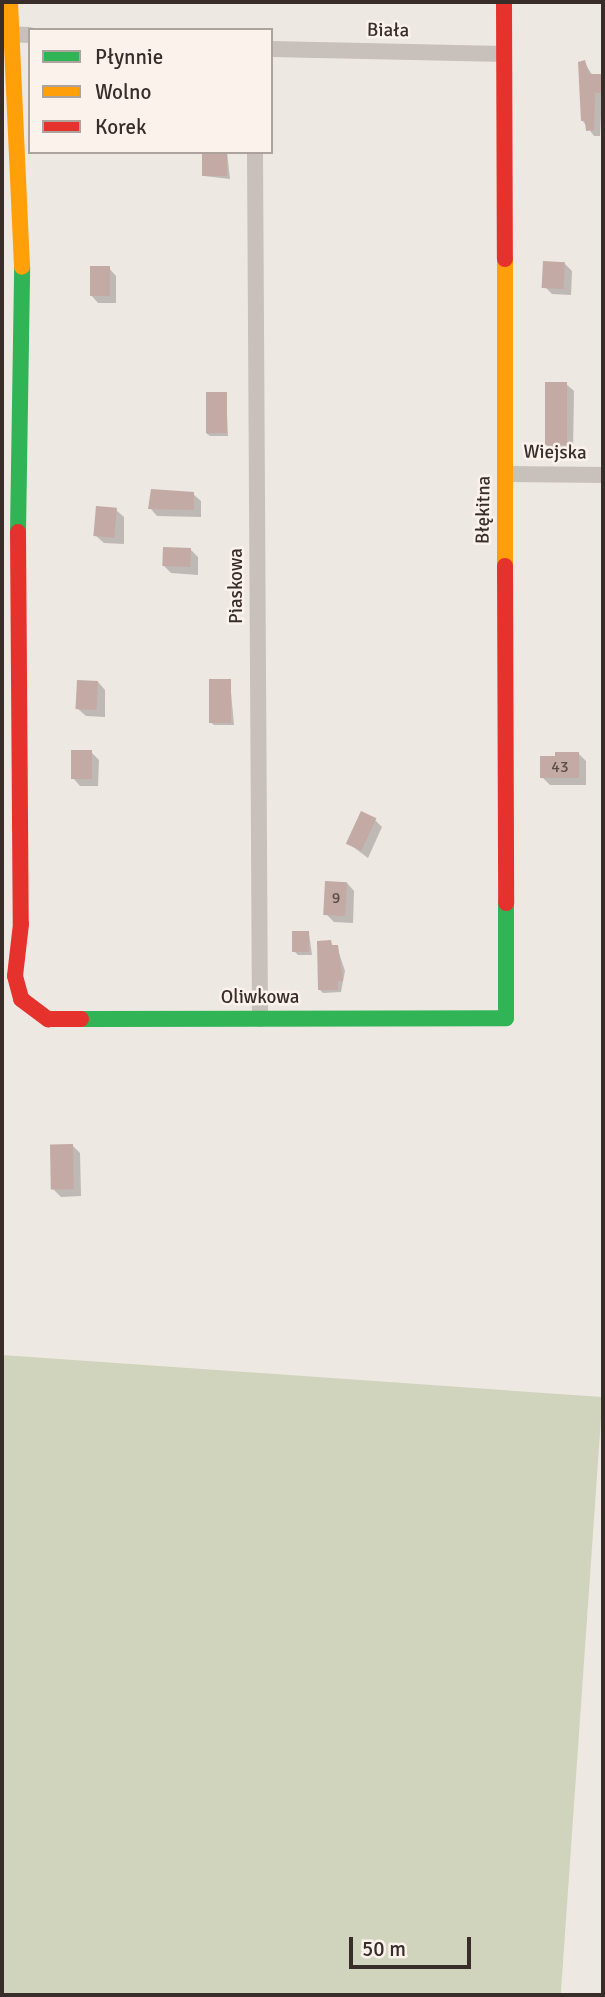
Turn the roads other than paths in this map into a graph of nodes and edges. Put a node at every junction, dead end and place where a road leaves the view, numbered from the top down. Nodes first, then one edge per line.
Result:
1 (10, 2) edge
2 (504, 2) edge
3 (15, 34) edge
4 (273, 49) edge
5 (504, 54) junction
6 (255, 154) edge
7 (506, 474) junction
8 (603, 475) edge
9 (10, 542) edge
10 (260, 1018) junction
11 (506, 1018) joint

1 - 3 street
2 - 5 street, Błękitna
3 - 9 street
4 - 5 street, Biała
5 - 7 street, Błękitna
6 - 10 street, Piaskowa
7 - 8 street, Wiejska
7 - 11 street, Błękitna
9 - 10 street, Oliwkowa
10 - 11 street, Oliwkowa

